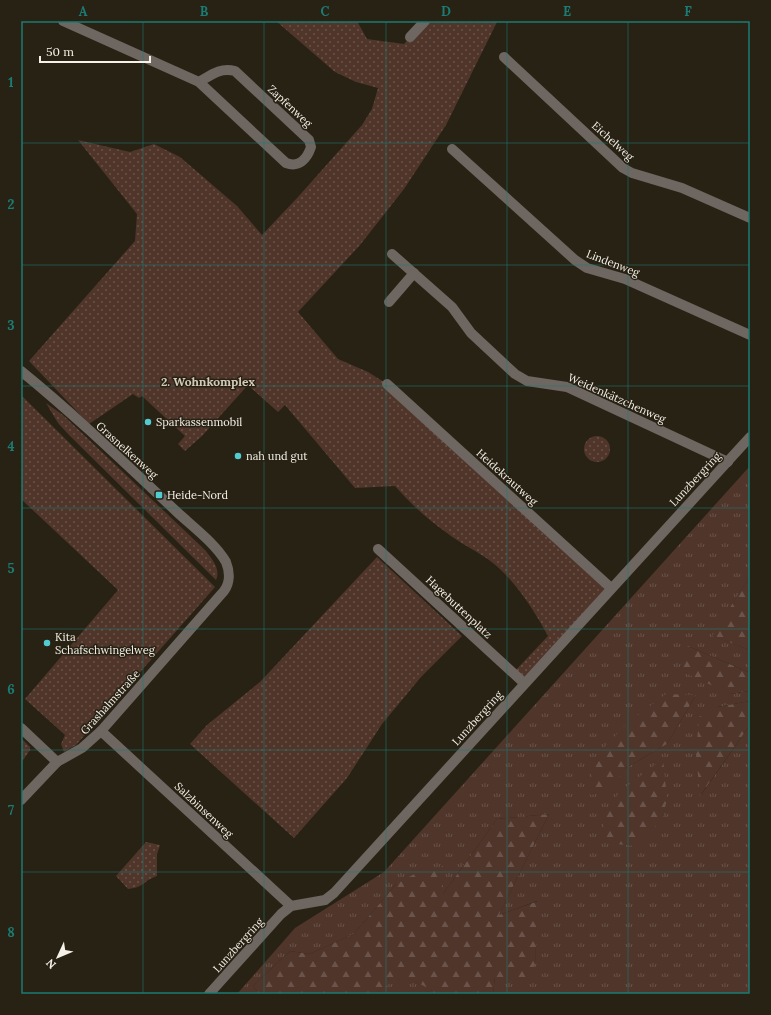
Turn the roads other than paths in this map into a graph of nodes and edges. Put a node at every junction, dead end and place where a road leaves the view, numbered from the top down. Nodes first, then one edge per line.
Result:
1 (63, 21) edge
2 (425, 21) edge
3 (410, 37) dead end
4 (504, 57) dead end
5 (199, 82) junction
6 (452, 149) dead end
7 (750, 218) edge
8 (392, 254) dead end
9 (414, 273) junction
10 (389, 302) dead end
11 (750, 335) edge
12 (21, 371) edge
13 (387, 384) dead end
14 (750, 437) edge
15 (728, 462) junction
16 (378, 549) dead end
17 (611, 588) junction
18 (224, 591) joint
19 (524, 683) junction
20 (21, 728) edge
21 (101, 731) junction
22 (57, 762) junction
23 (21, 800) edge
24 (291, 906) junction
25 (209, 994) edge

1 - 5 street, Zapfenweg
2 - 3 street
4 - 7 street, Eichelweg
5 - 5 street, Zapfenweg
6 - 11 street, Lindenweg
8 - 9 street, Weidenkätzchenweg
9 - 10 street
9 - 15 street, Weidenkätzchenweg
12 - 18 street, Grasnelkenweg
13 - 17 street, Heidekrautweg
14 - 15 street, Lunzbergring
15 - 17 street, Lunzbergring
16 - 19 street, Hagebuttenplatz
17 - 19 street, Lunzbergring
18 - 21 street, Grashalmstraße
19 - 24 street, Lunzbergring
20 - 22 street
21 - 22 street, Grashalmstraße
21 - 24 street, Salzbinsenweg
22 - 23 street, Grashalmstraße
24 - 25 street, Lunzbergring

